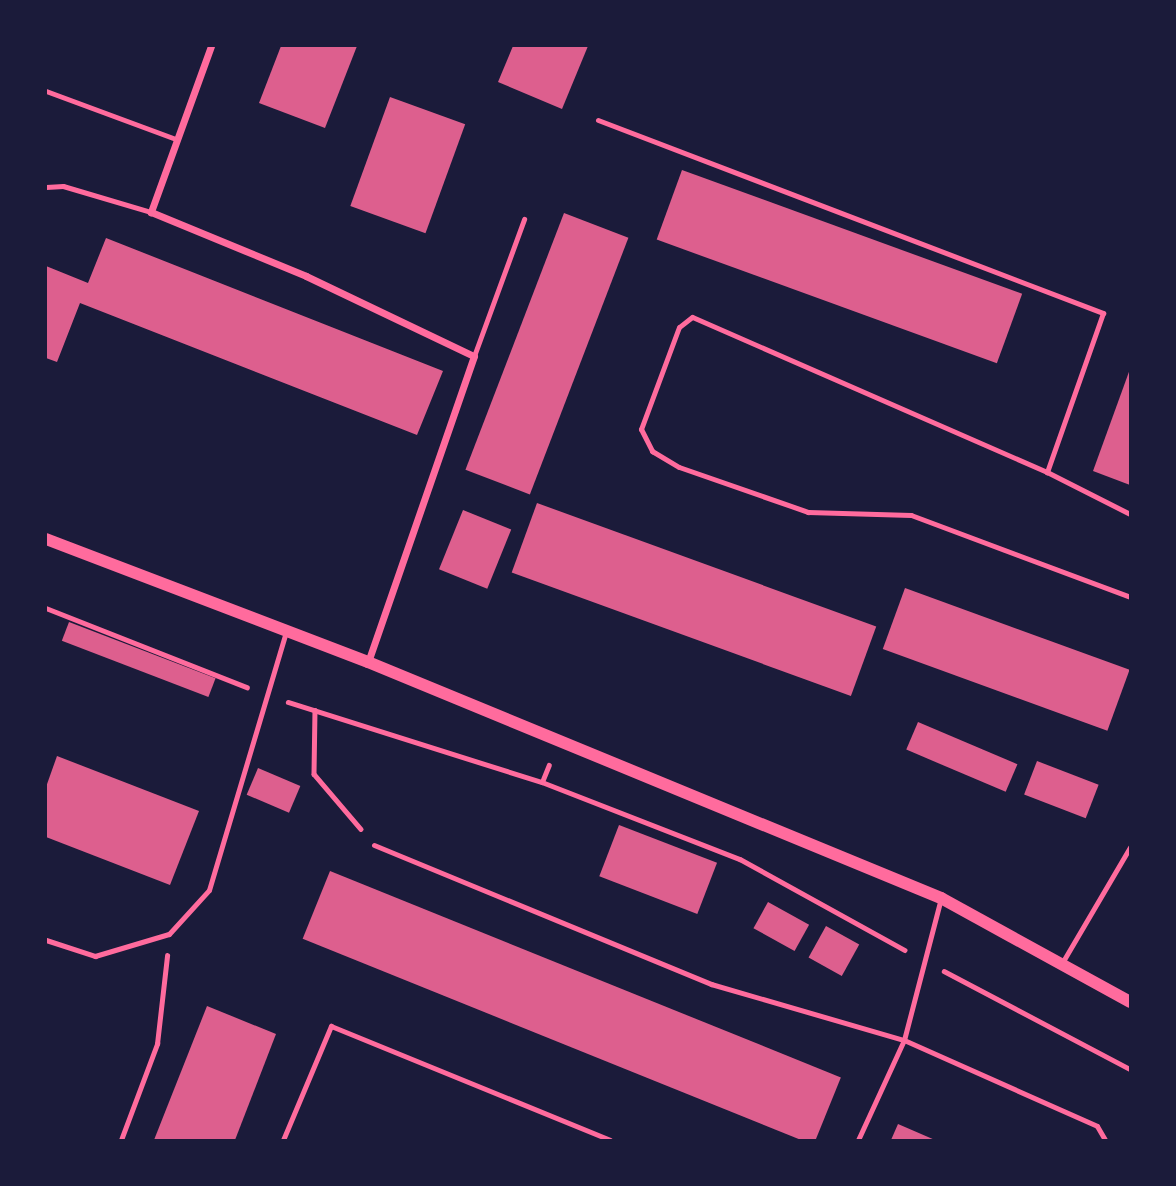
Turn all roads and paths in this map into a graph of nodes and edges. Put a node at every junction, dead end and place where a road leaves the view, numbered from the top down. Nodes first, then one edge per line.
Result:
1 (211, 46) edge
2 (46, 91) edge
3 (598, 120) dead end
4 (176, 139) junction
5 (46, 187) edge
6 (151, 212) junction
7 (524, 219) dead end
8 (474, 356) junction
9 (1047, 472) junction
10 (1130, 514) edge
11 (46, 539) edge
12 (1130, 597) edge
13 (46, 608) edge
14 (286, 631) junction
15 (368, 662) junction
16 (266, 694) junction
17 (315, 710) junction
18 (559, 741) junction
19 (542, 782) junction
20 (374, 845) joint
21 (1130, 848) edge
22 (941, 898) junction
23 (169, 934) junction
24 (46, 940) edge
25 (925, 961) junction
26 (1062, 963) junction
27 (1130, 1002) edge
28 (904, 1040) junction
29 (1130, 1069) edge
30 (596, 1138) edge
31 (121, 1140) edge
32 (283, 1140) edge
33 (610, 1140) edge
34 (858, 1140) edge
35 (1105, 1140) edge

1 - 4 street
2 - 4 lane
3 - 9 lane
4 - 6 street
5 - 6 lane
6 - 8 street
7 - 8 lane
8 - 15 street
9 - 10 lane
9 - 12 lane
11 - 14 street
13 - 16 path
14 - 15 street
14 - 16 lane
15 - 18 street
16 - 17 path
16 - 23 lane
17 - 19 path
17 - 20 path
18 - 19 path
18 - 22 street
19 - 25 path
20 - 28 lane
21 - 26 lane
22 - 25 lane
22 - 26 street
23 - 24 lane
23 - 31 path
25 - 28 lane
25 - 29 path
26 - 27 street
28 - 34 lane
28 - 35 lane
30 - 32 lane
30 - 33 lane

